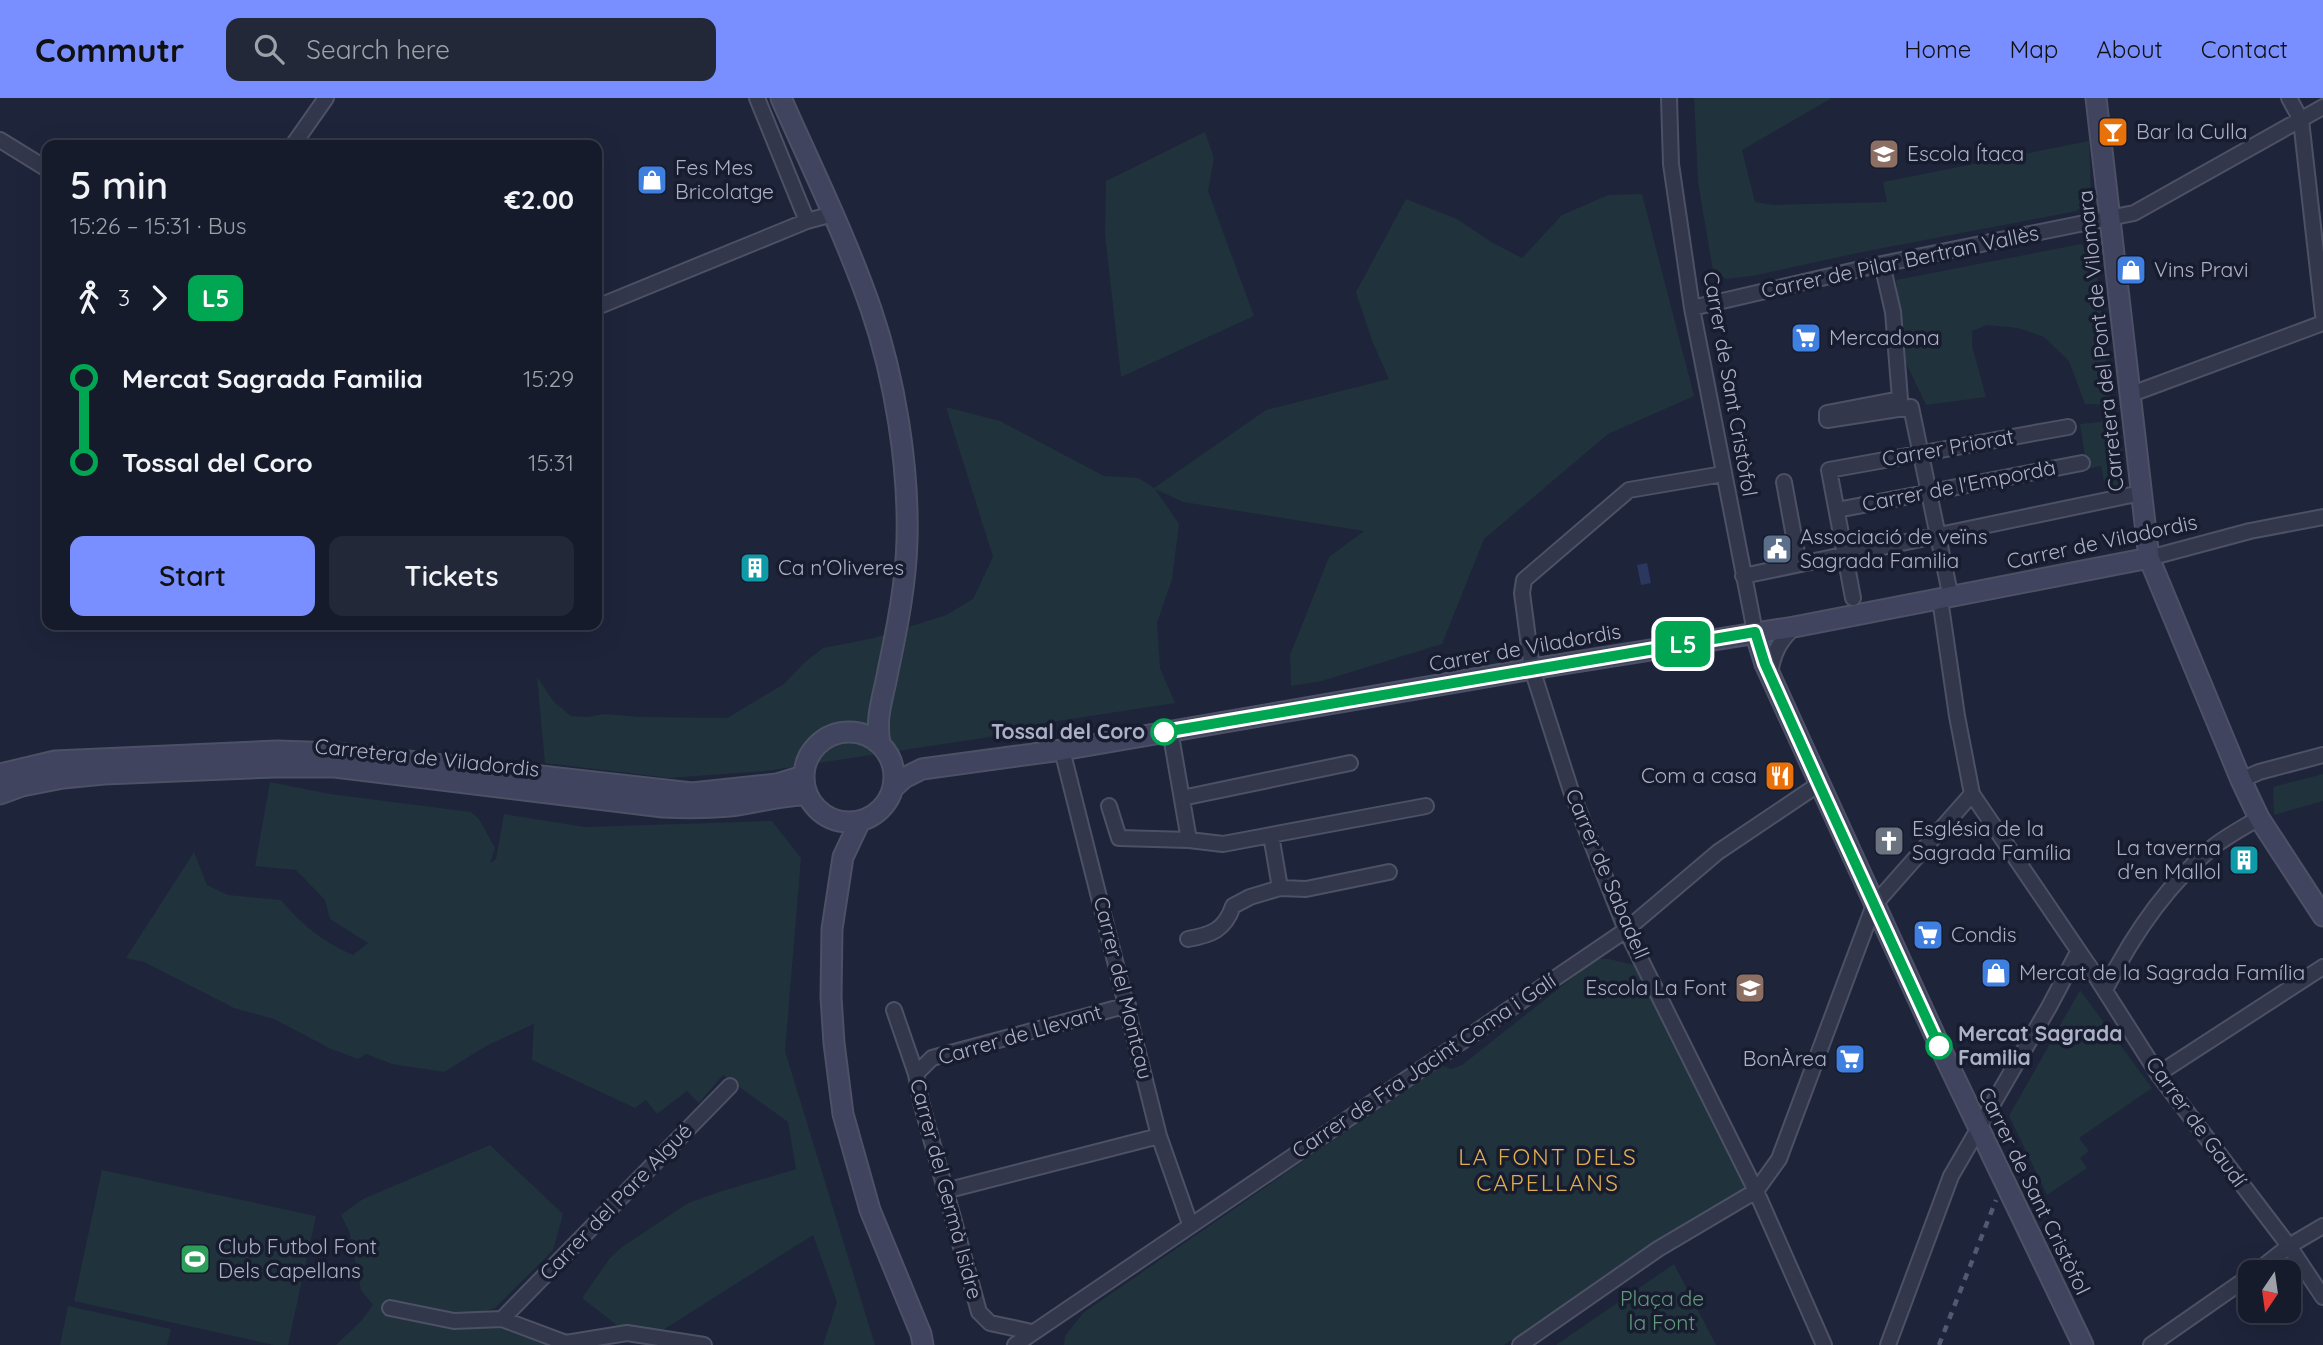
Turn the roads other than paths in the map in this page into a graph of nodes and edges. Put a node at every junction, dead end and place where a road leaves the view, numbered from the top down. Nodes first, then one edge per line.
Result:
1 (326, 98) edge
2 (757, 98) edge
3 (781, 98) edge
4 (1669, 98) edge
5 (2096, 98) edge
6 (2289, 98) edge
7 (2323, 107) edge
8 (2301, 120) junction
9 (0, 140) edge
10 (297, 140) edge
11 (42, 166) edge
12 (833, 214) junction
13 (2110, 218) junction
14 (807, 222) junction
15 (1882, 264) junction
16 (602, 305) edge
17 (1692, 308) junction
18 (2323, 315) edge
19 (2323, 323) edge
20 (2129, 395) junction
21 (2068, 427) dead end
22 (1921, 453) junction
23 (2082, 463) dead end
24 (1723, 474) junction
25 (1784, 482) dead end
26 (1929, 492) junction
27 (2141, 493) junction
28 (1837, 510) junction
29 (2323, 517) edge
30 (1937, 534) junction
31 (1845, 554) junction
32 (2149, 558) junction
33 (1799, 564) junction
34 (1743, 576) junction
35 (1853, 598) dead end
36 (1945, 599) junction
37 (1794, 627) junction
38 (1755, 632) junction
39 (1532, 669) junction
40 (1770, 674) junction
41 (877, 716) junction
42 (1170, 730) junction
43 (856, 733) junction
44 (884, 750) junction
45 (1062, 750) junction
46 (2323, 755) edge
47 (1350, 763) dead end
48 (922, 769) junction
49 (0, 774) edge
50 (2241, 780) junction
51 (1819, 784) junction
52 (805, 785) junction
53 (892, 788) junction
54 (0, 794) edge
55 (1972, 794) junction
56 (1182, 798) junction
57 (1109, 806) dead end
58 (1426, 806) dead end
59 (830, 818) junction
60 (2259, 818) junction
61 (860, 821) junction
62 (1271, 835) junction
63 (1189, 840) junction
64 (843, 857) junction
65 (1389, 872) dead end
66 (1280, 888) junction
67 (1874, 905) junction
68 (2323, 916) edge
69 (1626, 930) junction
70 (1188, 939) dead end
71 (2078, 952) junction
72 (2323, 967) edge
73 (2105, 990) junction
74 (1128, 1005) junction
75 (894, 1010) dead end
76 (916, 1074) junction
77 (2158, 1074) junction
78 (730, 1086) dead end
79 (1980, 1128) junction
80 (1159, 1136) junction
81 (945, 1191) junction
82 (1756, 1191) junction
83 (1190, 1224) junction
84 (2323, 1226) edge
85 (2289, 1246) junction
86 (2271, 1260) edge
87 (2238, 1284) edge
88 (2323, 1297) edge
89 (390, 1308) dead end
90 (502, 1319) junction
91 (1024, 1340) edge
92 (925, 1341) edge
93 (704, 1345) edge
94 (1520, 1345) edge
95 (1824, 1345) edge
96 (1888, 1345) edge
97 (2083, 1345) edge
98 (2151, 1345) edge

1 - 10 street
2 - 14 street
3 - 12 street
4 - 17 street, Carrer de Sant Cristòfol
5 - 13 street, Carretera del Pont de Vilomara
6 - 8 street
7 - 8 street, Carrer de Pilar Bertran Vallès
8 - 13 street, Carrer de Pilar Bertran Vallès
8 - 18 street
9 - 11 street
12 - 14 street
12 - 41 street
13 - 15 street, Carrer de Pilar Bertran Vallès
13 - 20 street, Carretera del Pont de Vilomara
14 - 16 street
15 - 17 street, Carrer de Pilar Bertran Vallès
15 - 22 street, Carrer de Gaudí
17 - 24 street, Carrer de Sant Cristòfol
19 - 20 street
20 - 27 street, Carretera del Pont de Vilomara
21 - 22 street, Carrer Priorat
22 - 26 street, Carrer de Gaudí
22 - 28 street, Carrer Priorat
23 - 26 street, Carrer de l'Empordà
24 - 34 street, Carrer de Sant Cristòfol
24 - 39 street, Carrer de Sabadell
25 - 33 street
26 - 28 street, Carrer de l'Empordà
26 - 30 street, Carrer de Gaudí
27 - 30 street
27 - 32 street, Carretera del Pont de Vilomara
28 - 31 street
29 - 32 street, Carrer de Viladordis
30 - 31 street
30 - 36 street, Carrer de Gaudí
31 - 33 street
31 - 35 street
32 - 36 street, Carrer de Viladordis
32 - 50 street, Carretera del Pont de Vilomara
33 - 34 street
34 - 38 street, Carrer de Sant Cristòfol
36 - 37 street, Carrer de Viladordis
36 - 55 street, Carrer de Gaudí
37 - 38 street, Carrer de Viladordis
37 - 40 street
38 - 39 street, Carrer de Viladordis
38 - 40 street, Carrer de Sant Cristòfol
39 - 42 street, Carrer de Viladordis
39 - 69 street, Carrer de Sabadell
40 - 51 street, Carrer de Sant Cristòfol
41 - 43 street
41 - 44 street
42 - 45 street, Carrer de Viladordis
42 - 56 street
43 - 44 street
43 - 52 street
44 - 48 street
44 - 53 street
45 - 48 street
45 - 74 street, Carrer del Montcau
46 - 50 street
47 - 56 street
48 - 53 street
49 - 52 street, Carretera de Viladordis
50 - 60 street, Carretera del Pont de Vilomara
51 - 67 street, Carrer de Sant Cristòfol
51 - 69 street, Carrer de Fra Jacint Coma i Galí
52 - 54 street, Carretera de Viladordis
52 - 59 street
53 - 61 street
55 - 67 street
55 - 71 street, Carrer de Gaudí
56 - 63 street
57 - 63 street
58 - 62 street
59 - 61 street
59 - 64 street
60 - 68 street, Carretera del Pont de Vilomara
60 - 73 street
61 - 64 street
62 - 63 street
62 - 66 street
64 - 92 street
65 - 66 street
66 - 70 street
67 - 79 street, Carrer de Sant Cristòfol
67 - 82 street
69 - 82 street, Carrer de Sabadell
69 - 83 street, Carrer de Fra Jacint Coma i Galí
71 - 73 street, Carrer de Gaudí
71 - 79 street
72 - 77 street
73 - 77 street, Carrer de Gaudí
74 - 76 street, Carrer de Llevant
74 - 80 street, Carrer del Montcau
75 - 76 street, Carrer del Germà Isidre
76 - 81 street, Carrer del Germà Isidre
77 - 85 street, Carrer de Gaudí
78 - 90 street, Carrer del Pare Algué
79 - 96 street
79 - 97 street, Carrer de Sant Cristòfol
80 - 81 street
80 - 83 street, Carrer del Montcau
81 - 91 street, Carrer del Germà Isidre
82 - 94 street
82 - 95 street, Carrer de Sabadell
83 - 91 street, Carrer de Fra Jacint Coma i Galí
84 - 85 street
85 - 86 street
85 - 88 street, Carrer de Gaudí
87 - 98 street
89 - 90 street
90 - 93 street

